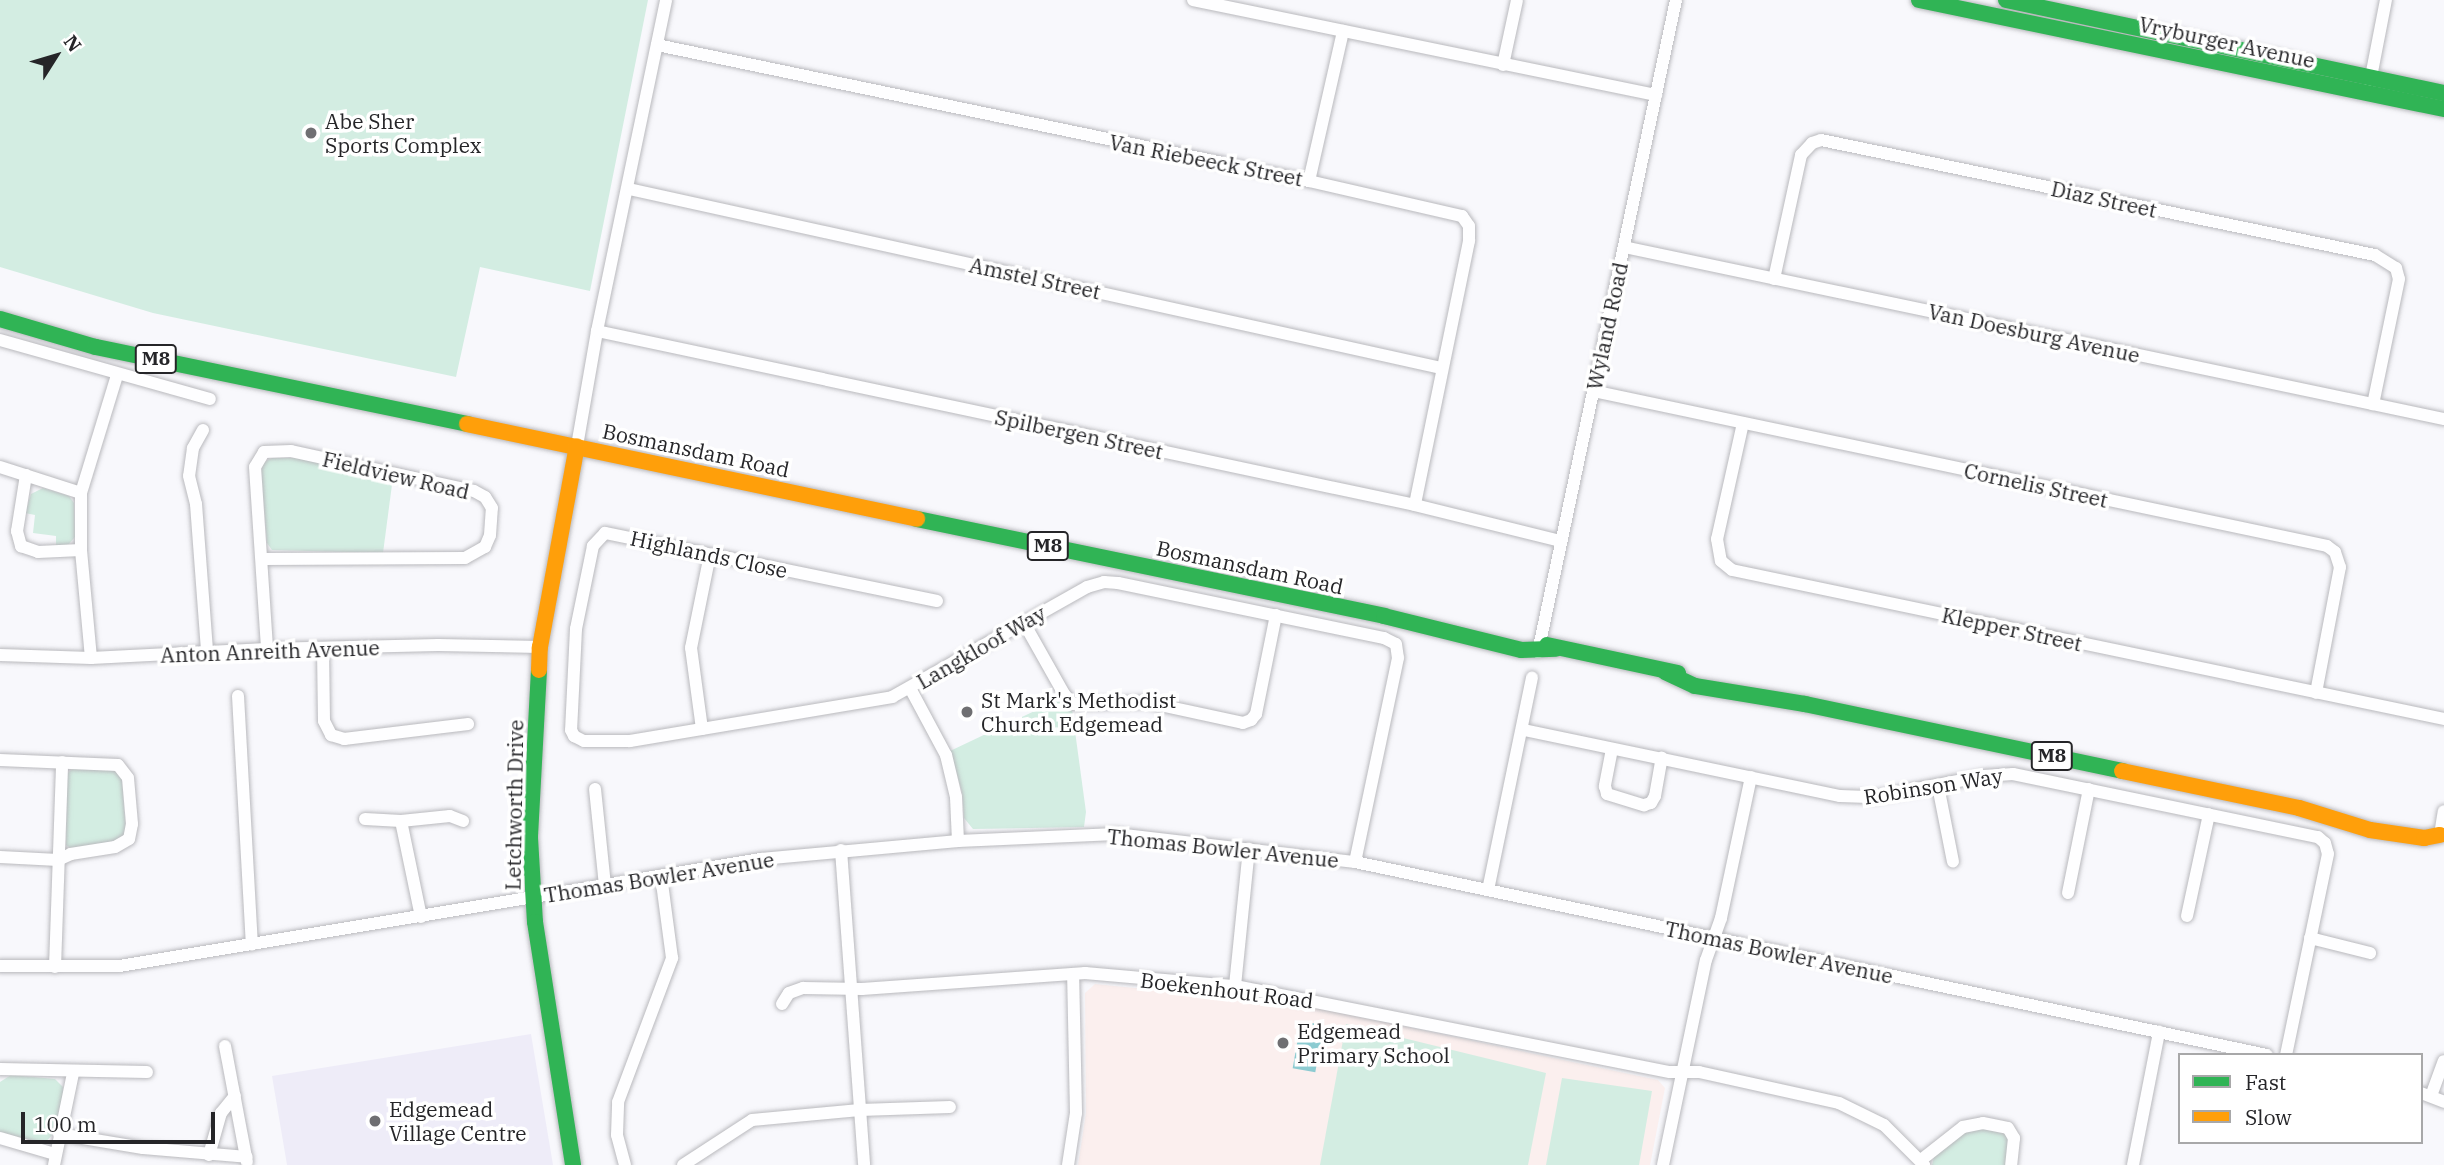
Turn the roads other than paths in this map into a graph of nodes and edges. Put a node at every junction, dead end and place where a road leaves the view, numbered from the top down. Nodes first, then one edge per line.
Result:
1 (666, 0) edge
2 (1193, 0) edge
3 (1517, 0) edge
4 (1676, 0) edge
5 (1919, 0) edge
6 (2007, 0) edge
7 (2386, 0) edge
8 (1343, 31) junction
9 (657, 44) junction
10 (1503, 65) junction
11 (2371, 76) junction
12 (2368, 93) junction
13 (2444, 93) edge
14 (1656, 95) junction
15 (2444, 110) edge
16 (1310, 181) junction
17 (629, 189) junction
18 (1624, 247) junction
19 (1774, 279) junction
20 (0, 319) edge
21 (597, 331) junction
22 (0, 340) edge
23 (1441, 368) junction
24 (117, 375) junction
25 (1593, 391) junction
26 (211, 399) dead end
27 (2373, 404) junction
28 (2444, 419) edge
29 (1743, 423) junction
30 (203, 430) dead end
31 (577, 446) junction
32 (0, 467) edge
33 (26, 475) junction
34 (80, 492) junction
35 (1415, 505) junction
36 (1561, 541) junction
37 (82, 550) junction
38 (710, 555) junction
39 (262, 559) junction
40 (937, 601) dead end
41 (1276, 615) junction
42 (1024, 623) junction
43 (540, 647) junction
44 (1539, 647) junction
45 (267, 649) junction
46 (323, 649) junction
47 (207, 652) junction
48 (0, 655) edge
49 (91, 659) junction
50 (1532, 677) dead end
51 (910, 688) junction
52 (2316, 693) junction
53 (238, 696) dead end
54 (2444, 719) edge
55 (468, 724) dead end
56 (702, 729) junction
57 (1524, 730) junction
58 (574, 736) joint
59 (1612, 749) junction
60 (1662, 758) junction
61 (0, 760) edge
62 (62, 762) junction
63 (1751, 777) junction
64 (1938, 786) junction
65 (595, 789) dead end
66 (2089, 789) junction
67 (2444, 811) edge
68 (2209, 814) junction
69 (365, 819) dead end
70 (401, 821) junction
71 (463, 821) dead end
72 (2442, 836) edge
73 (958, 841) junction
74 (1249, 849) junction
75 (841, 850) junction
76 (0, 857) edge
77 (58, 860) junction
78 (1355, 862) junction
79 (1953, 862) dead end
80 (661, 876) junction
81 (605, 885) junction
82 (1488, 890) junction
83 (2068, 893) dead end
84 (533, 897) junction
85 (2187, 916) dead end
86 (421, 917) junction
87 (1714, 938) junction
88 (2310, 938) junction
89 (252, 945) junction
90 (2370, 953) dead end
91 (0, 966) edge
92 (55, 967) junction
93 (1073, 974) junction
94 (1235, 986) junction
95 (851, 987) junction
96 (782, 1004) dead end
97 (2159, 1032) junction
98 (225, 1046) dead end
99 (2258, 1053) edge
100 (2286, 1053) edge
101 (2444, 1060) edge
102 (0, 1069) edge
103 (147, 1072) dead end
104 (1682, 1072) junction
105 (72, 1073) junction
106 (2426, 1094) edge
107 (235, 1096) junction
108 (2444, 1101) edge
109 (950, 1107) dead end
110 (860, 1110) junction
111 (59, 1134) junction
112 (0, 1138) edge
113 (209, 1155) junction
114 (55, 1159) edge
115 (247, 1161) edge
116 (1923, 1162) edge
117 (573, 1165) edge
118 (625, 1165) edge
119 (683, 1165) edge
120 (864, 1165) edge
121 (1068, 1165) edge
122 (1662, 1165) edge
123 (2011, 1165) edge
124 (2133, 1165) edge

1 - 9 street
2 - 8 street
3 - 10 street
4 - 14 street, Wyland Road
5 - 12 main road, Vryburger Avenue
6 - 11 main road, Vryburger Avenue
7 - 11 street
8 - 10 street
8 - 16 street
9 - 16 street, Van Riebeeck Street
9 - 17 street
10 - 14 street
11 - 12 street
11 - 13 main road, Vryburger Avenue
12 - 15 main road, Vryburger Avenue
14 - 18 street, Wyland Road
16 - 23 street, Van Riebeeck Street
17 - 21 street
17 - 23 street, Amstel Street
18 - 19 street, Van Doesburg Avenue
18 - 25 street, Wyland Road
19 - 27 street, Van Doesburg Avenue
19 - 27 street, Diaz Street
20 - 31 main road, Bosmansdam Road / M8
21 - 31 street
21 - 35 street, Spilbergen Street
22 - 24 street
23 - 35 street, Van Riebeeck Street
24 - 26 street
24 - 34 street
25 - 29 street, Cornelis Street
25 - 36 street, Wyland Road
27 - 28 street, Van Doesburg Avenue
29 - 52 street, Cornelis Street
29 - 52 street, Klepper Street
30 - 47 street
31 - 43 main road, Letchworth Drive
31 - 44 main road, Bosmansdam Road / M8
32 - 33 street
33 - 34 street
33 - 37 street
34 - 37 street
35 - 36 street, Spilbergen Street
36 - 44 street, Wyland Road
37 - 49 street
38 - 40 street, Highlands Close
38 - 56 street
38 - 58 street, Highlands Close
39 - 39 street, Fieldview Road
39 - 45 street, Fieldview Road
41 - 42 street, Langkloof Way
41 - 42 street
41 - 78 street, Langkloof Way
42 - 51 street, Langkloof Way
43 - 46 street, Anton Anreith Avenue
43 - 84 main road, Letchworth Drive
44 - 72 main road, Bosmansdam Road / M8
45 - 46 street, Anton Anreith Avenue
45 - 47 street, Anton Anreith Avenue
46 - 55 street
47 - 49 street, Anton Anreith Avenue
48 - 49 street, Anton Anreith Avenue
50 - 57 street
51 - 56 street, Langkloof Way
51 - 73 street
52 - 54 street, Klepper Street
53 - 89 street
56 - 58 street, Langkloof Way
57 - 59 street, Robinson Way
57 - 82 street
59 - 60 street, Robinson Way
59 - 60 street
60 - 63 street, Robinson Way
61 - 62 street
62 - 77 street
62 - 77 street
63 - 64 street, Robinson Way
63 - 87 street
64 - 66 street, Robinson Way
64 - 79 street
65 - 81 street
66 - 68 street, Robinson Way
66 - 83 street
67 - 72 street
68 - 85 street
68 - 88 street, Robinson Way
69 - 70 street
70 - 71 street
70 - 86 street
73 - 74 street, Thomas Bowler Avenue
73 - 75 street, Thomas Bowler Avenue
74 - 78 street, Thomas Bowler Avenue
74 - 94 street
75 - 80 street, Thomas Bowler Avenue
75 - 95 street
76 - 77 street
77 - 92 street
78 - 82 street, Thomas Bowler Avenue
80 - 81 street, Thomas Bowler Avenue
80 - 118 street
81 - 84 street, Thomas Bowler Avenue
82 - 87 street, Thomas Bowler Avenue
84 - 86 street, Thomas Bowler Avenue
84 - 117 main road, Letchworth Drive
86 - 89 street, Thomas Bowler Avenue
87 - 97 street, Thomas Bowler Avenue
87 - 104 street
88 - 90 street
88 - 100 street
89 - 92 street, Thomas Bowler Avenue
91 - 92 street, Thomas Bowler Avenue
93 - 94 street, Boekenhout Road
93 - 95 street, Boekenhout Road
93 - 121 street
94 - 104 street, Boekenhout Road
95 - 96 street, Boekenhout Road
95 - 110 street
97 - 99 street, Thomas Bowler Avenue
97 - 124 street
98 - 107 street
101 - 106 street
102 - 105 street
103 - 105 street
104 - 116 street, Boekenhout Road
104 - 122 street
105 - 111 street
106 - 108 street
107 - 113 street
107 - 115 street
109 - 110 street
110 - 119 street
110 - 120 street
111 - 113 street
111 - 114 street
112 - 114 street
113 - 115 street
116 - 123 street

